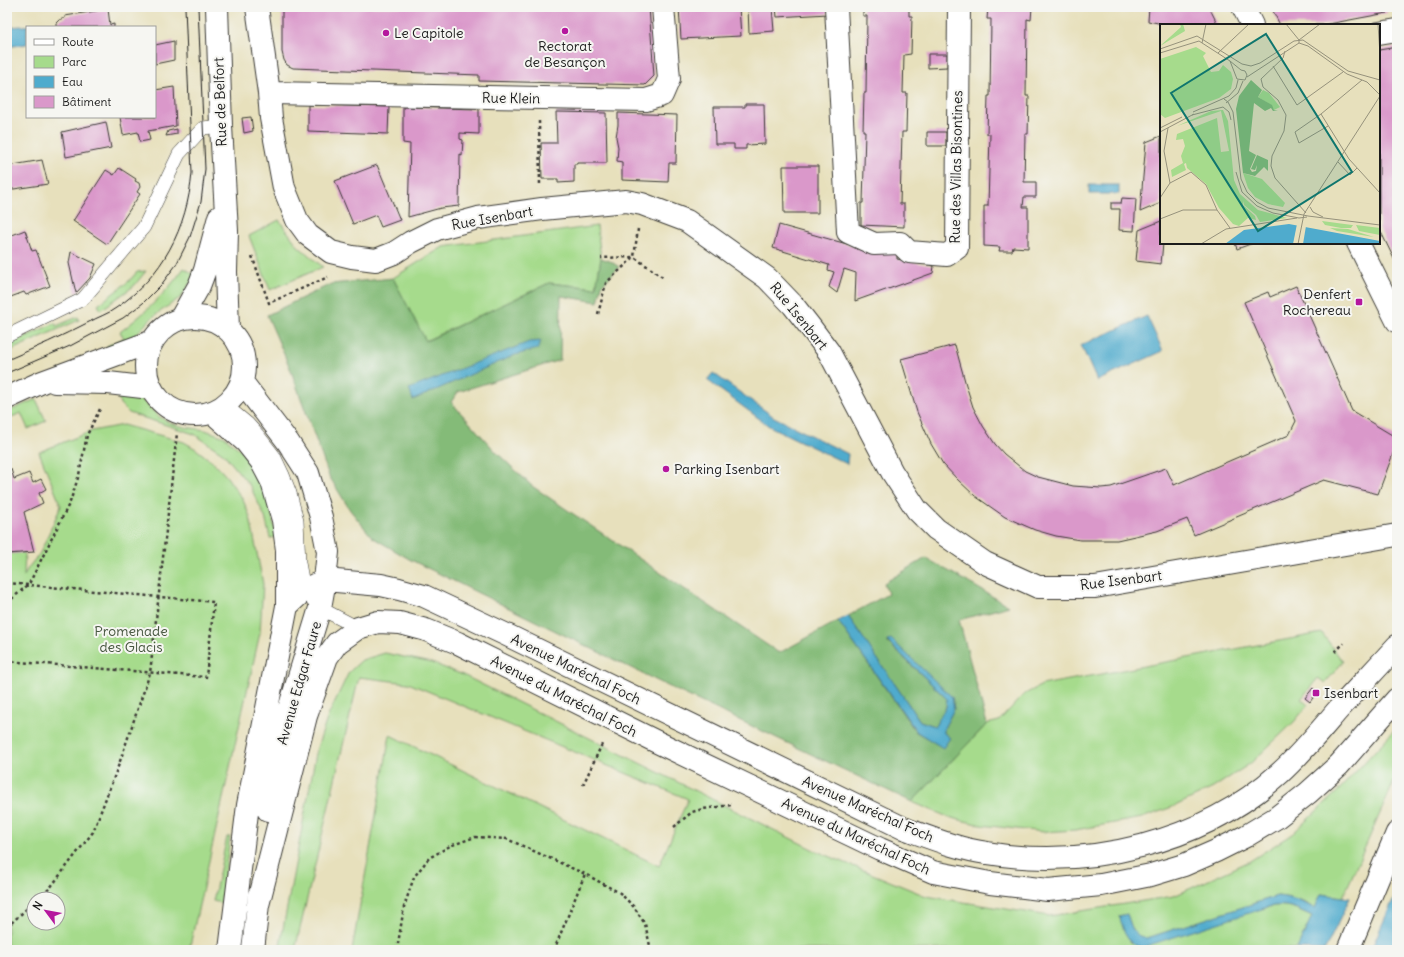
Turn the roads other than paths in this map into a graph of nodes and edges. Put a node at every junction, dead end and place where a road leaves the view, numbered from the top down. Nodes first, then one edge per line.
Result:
1 (217, 7) edge
2 (257, 7) edge
3 (663, 7) edge
4 (836, 7) edge
5 (958, 7) edge
6 (1243, 7) edge
7 (1252, 24) edge
8 (1397, 30) edge
9 (1380, 33) edge
10 (270, 93) junction
11 (221, 126) junction
12 (224, 196) junction
13 (1358, 244) edge
14 (181, 318) junction
15 (1397, 321) edge
16 (228, 329) junction
17 (7, 336) edge
18 (153, 341) junction
19 (42, 382) junction
20 (242, 382) junction
21 (151, 388) junction
22 (7, 398) edge
23 (218, 409) junction
24 (1397, 535) edge
25 (325, 580) junction
26 (304, 590) junction
27 (287, 606) junction
28 (320, 608) junction
29 (358, 628) junction
30 (1397, 646) edge
31 (1397, 699) edge
32 (1397, 833) edge
33 (257, 909) junction
34 (230, 950) edge
35 (253, 950) edge
36 (1348, 950) edge

1 - 11 main road, Rue de Belfort
2 - 10 main road, Rue Isenbart
3 - 10 main road, Rue Klein
4 - 5 main road, Rue des Villas Bisontines
6 - 7 main road
8 - 9 main road
10 - 24 main road, Rue Isenbart
11 - 12 main road, Rue de Belfort
11 - 17 lane
12 - 14 main road, Rue de Belfort
12 - 16 main road, Rue de Belfort
13 - 15 main road
14 - 16 main road
14 - 18 main road
16 - 20 main road
18 - 19 main road
18 - 21 main road
19 - 21 main road
19 - 22 main road
20 - 23 main road
20 - 25 main road, Avenue Edgar Faure
21 - 23 main road
23 - 26 lane
23 - 27 main road
25 - 26 main road
25 - 28 main road, Avenue Edgar Faure
25 - 30 main road, Avenue Maréchal Foch
26 - 27 main road
26 - 28 lane
27 - 34 main road, Avenue Edgar Faure
28 - 29 lane
28 - 33 main road, Avenue Edgar Faure
29 - 31 main road, Avenue du Maréchal Foch
29 - 33 main road, Avenue Edgar Faure
32 - 36 main road
33 - 35 main road, Avenue Edgar Faure

